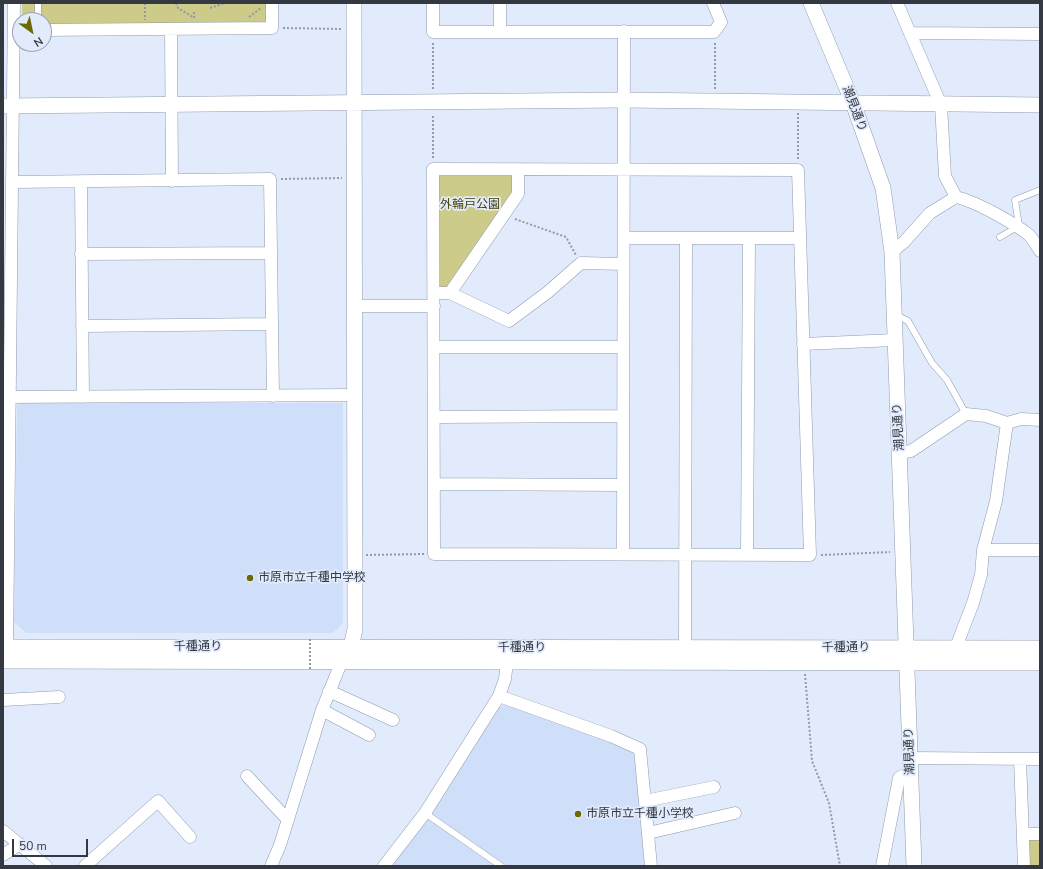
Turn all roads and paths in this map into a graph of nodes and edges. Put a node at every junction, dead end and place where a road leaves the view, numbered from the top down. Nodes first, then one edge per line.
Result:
1 (145, 3) edge
2 (176, 3) edge
3 (225, 3) edge
4 (272, 3) edge
5 (354, 3) edge
6 (433, 3) edge
7 (500, 3) edge
8 (713, 3) edge
9 (811, 3) edge
10 (897, 3) edge
11 (210, 8) dead end
12 (194, 10) dead end
13 (194, 18) junction
14 (145, 20) dead end
15 (197, 20) dead end
16 (272, 28) junction
17 (171, 29) junction
18 (354, 29) junction
19 (52, 30) edge
20 (500, 31) junction
21 (624, 31) junction
22 (714, 32) junction
23 (910, 33) junction
24 (1040, 34) edge
25 (14, 52) edge
26 (624, 100) junction
27 (716, 101) junction
28 (798, 102) junction
29 (353, 103) junction
30 (853, 103) junction
31 (172, 105) junction
32 (941, 105) junction
33 (1040, 105) edge
34 (8, 106) edge
35 (8, 147) edge
36 (518, 169) junction
37 (624, 169) junction
38 (798, 170) junction
39 (354, 178) junction
40 (270, 179) junction
41 (81, 181) junction
42 (172, 181) junction
43 (12, 182) junction
44 (1040, 190) edge
45 (956, 197) junction
46 (504, 215) junction
47 (1017, 228) junction
48 (1000, 237) dead end
49 (624, 238) junction
50 (686, 238) junction
51 (799, 238) junction
52 (749, 239) junction
53 (7, 250) edge
54 (1040, 250) edge
55 (892, 252) junction
56 (271, 253) junction
57 (81, 254) junction
58 (581, 263) junction
59 (623, 264) junction
60 (434, 293) junction
61 (450, 293) junction
62 (355, 306) junction
63 (434, 306) junction
64 (894, 314) junction
65 (272, 324) junction
66 (82, 326) junction
67 (895, 340) junction
68 (803, 344) junction
69 (434, 347) junction
70 (623, 347) junction
71 (355, 395) junction
72 (273, 396) junction
73 (6, 397) edge
74 (83, 397) junction
75 (966, 414) junction
76 (623, 416) junction
77 (434, 417) junction
78 (1040, 420) edge
79 (1007, 423) junction
80 (900, 453) junction
81 (434, 484) junction
82 (623, 485) junction
83 (983, 550) junction
84 (1040, 550) edge
85 (904, 551) junction
86 (623, 553) junction
87 (434, 554) junction
88 (685, 554) junction
89 (747, 554) junction
90 (355, 555) junction
91 (810, 555) junction
92 (5, 571) edge
93 (310, 639) dead end
94 (5, 647) edge
95 (351, 647) junction
96 (956, 647) junction
97 (1040, 648) edge
98 (685, 649) junction
99 (907, 656) junction
100 (3, 661) edge
101 (507, 662) junction
102 (804, 662) junction
103 (341, 663) junction
104 (1040, 663) edge
105 (310, 671) dead end
106 (329, 691) junction
107 (499, 696) junction
108 (59, 697) dead end
109 (3, 700) edge
110 (322, 710) junction
111 (393, 720) dead end
112 (368, 735) dead end
113 (1020, 759) junction
114 (1040, 759) edge
115 (910, 764) junction
116 (247, 776) dead end
117 (714, 787) dead end
118 (645, 802) junction
119 (425, 813) junction
120 (736, 813) dead end
121 (288, 820) junction
122 (3, 831) edge
123 (648, 833) junction
124 (1022, 834) junction
125 (1040, 834) edge
126 (190, 837) dead end
127 (20, 844) junction
128 (3, 855) edge
129 (46, 866) edge
130 (85, 866) edge
131 (271, 866) edge
132 (384, 866) edge
133 (501, 866) edge
134 (651, 866) edge
135 (840, 866) edge
136 (882, 866) edge
137 (914, 866) edge
138 (1024, 866) edge

1 - 14 path
2 - 13 path
3 - 11 path
4 - 16 street
5 - 18 street
6 - 20 street
7 - 20 street
8 - 22 street
9 - 30 street, 潮見通り
10 - 23 street
12 - 13 path
13 - 15 path
16 - 17 street
16 - 18 path
17 - 19 street
17 - 31 street
18 - 29 street
20 - 21 street
21 - 22 street
21 - 26 street
22 - 27 path
23 - 24 street
23 - 32 street
25 - 34 street
26 - 27 street
26 - 29 street
26 - 37 street
27 - 28 street
28 - 30 street
28 - 38 path
29 - 31 street
29 - 39 street
30 - 32 street
30 - 55 street, 潮見通り
31 - 34 street
31 - 42 street
32 - 33 street
32 - 45 street
34 - 35 street
35 - 43 street
36 - 37 street
36 - 46 street
36 - 60 street
37 - 38 street
37 - 49 street
38 - 51 street
39 - 40 path
39 - 62 street
40 - 42 street
40 - 56 street
41 - 42 street
41 - 43 street
41 - 57 street
43 - 53 street
44 - 47 lane
45 - 47 street
45 - 55 street
46 - 58 path
46 - 61 street
47 - 48 lane
47 - 54 street
49 - 50 street
49 - 59 street
50 - 52 street
50 - 88 street
51 - 52 street
51 - 68 street
52 - 89 street
53 - 73 street
55 - 64 street, 潮見通り
56 - 57 street
56 - 65 street
57 - 66 street
58 - 59 street
58 - 61 street
59 - 70 street
60 - 61 street
60 - 63 street
62 - 63 street
62 - 71 street
63 - 69 street
64 - 67 street, 潮見通り
64 - 75 lane
65 - 66 street
65 - 72 street
66 - 74 street
67 - 68 street
67 - 80 street, 潮見通り
68 - 91 street
69 - 70 street
69 - 77 street
70 - 76 street
71 - 72 street
71 - 90 street
72 - 74 street
73 - 74 street
73 - 92 street
75 - 79 street
75 - 80 street
76 - 77 street
76 - 82 street
77 - 81 street
78 - 79 street
79 - 83 street
80 - 85 street, 潮見通り
81 - 82 street
81 - 87 street
82 - 86 street
83 - 84 street
83 - 96 street
85 - 91 path
85 - 99 street, 潮見通り
86 - 87 street
86 - 88 street
87 - 90 path
88 - 89 street
88 - 98 street
89 - 91 street
90 - 95 street
92 - 94 street
93 - 105 path, bridge
94 - 95 street, 千種通り
95 - 98 street, 千種通り
95 - 103 street
96 - 97 street, 千種通り
96 - 99 street, 千種通り
98 - 99 street, 千種通り
99 - 102 street, 千種通り
99 - 104 street, 千種通り
99 - 115 street, 潮見通り
100 - 103 street, 千種通り
101 - 102 street, 千種通り
101 - 103 street, 千種通り
101 - 107 street
102 - 135 path
103 - 106 street
106 - 110 street
106 - 111 street
107 - 118 street
107 - 119 street
108 - 109 street
110 - 112 street
110 - 121 street
113 - 114 street
113 - 115 street
113 - 124 street
115 - 136 street
115 - 137 street, 潮見通り
116 - 121 street
117 - 118 street
118 - 123 street
119 - 132 street
119 - 133 lane
120 - 123 street
121 - 131 street
122 - 127 street
123 - 134 street
124 - 125 street
124 - 138 street
126 - 130 street
127 - 128 street
127 - 129 street

